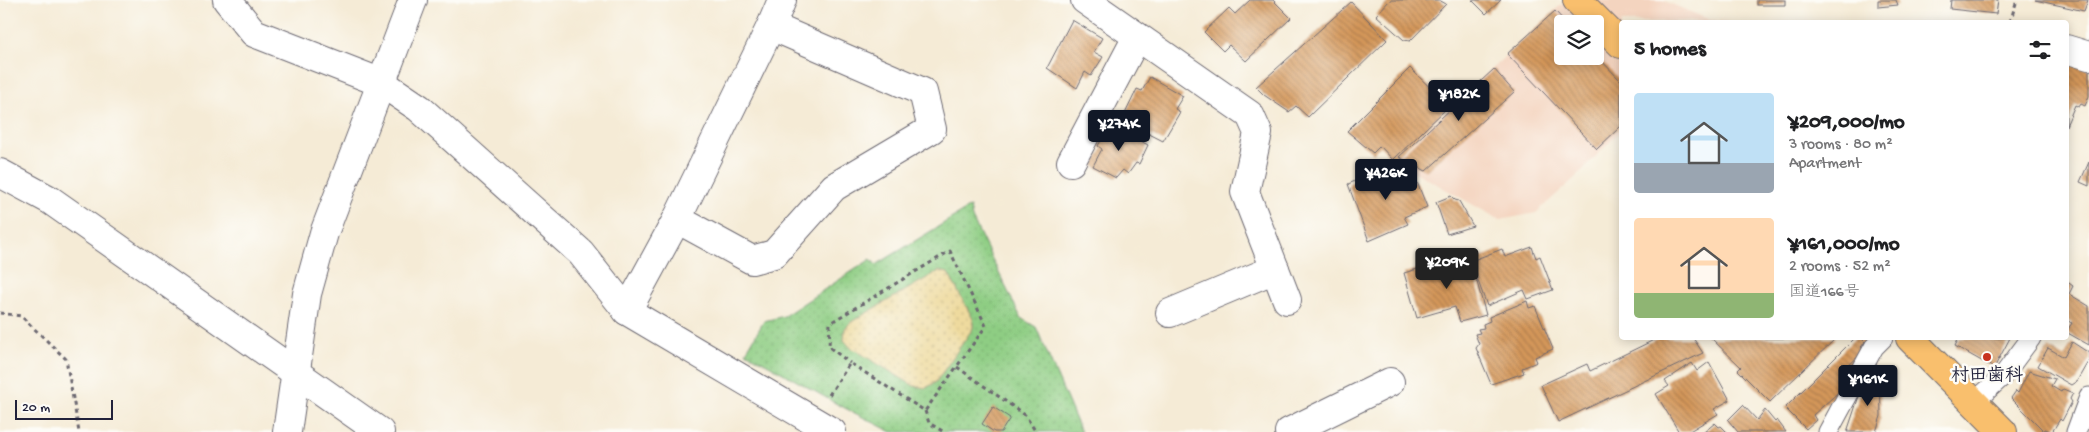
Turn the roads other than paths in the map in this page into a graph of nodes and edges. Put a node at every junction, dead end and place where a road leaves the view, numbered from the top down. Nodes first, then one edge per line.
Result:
1 (227, 0) edge
2 (413, 0) edge
3 (782, 0) edge
4 (1086, 0) edge
5 (1577, 0) edge
6 (772, 26) junction
7 (1137, 37) junction
8 (1619, 42) edge
9 (2069, 50) edge
10 (2089, 56) edge
11 (382, 83) junction
12 (1071, 162) dead end
13 (0, 173) edge
14 (677, 219) junction
15 (1276, 269) junction
16 (1288, 300) dead end
17 (627, 311) junction
18 (1170, 313) dead end
19 (1880, 340) edge
20 (1912, 340) edge
21 (2030, 340) edge
22 (296, 374) junction
23 (1390, 382) dead end
24 (2089, 397) edge
25 (1974, 402) junction
26 (1323, 424) edge
27 (821, 426) edge
28 (287, 432) edge
29 (380, 432) edge
30 (1289, 432) edge
31 (1828, 432) edge
32 (2003, 432) edge
33 (2076, 432) edge

1 - 11 street
2 - 11 street
3 - 6 street
4 - 7 street
5 - 8 highway
6 - 14 street
6 - 14 street
7 - 12 street
7 - 15 street
9 - 10 street
11 - 17 street
11 - 22 street
13 - 22 street
14 - 17 street
15 - 16 street
15 - 18 street
17 - 27 street
19 - 31 lane
20 - 25 highway
21 - 25 lane
22 - 28 street
22 - 29 street
23 - 26 street
24 - 33 lane
25 - 32 highway
26 - 30 street

